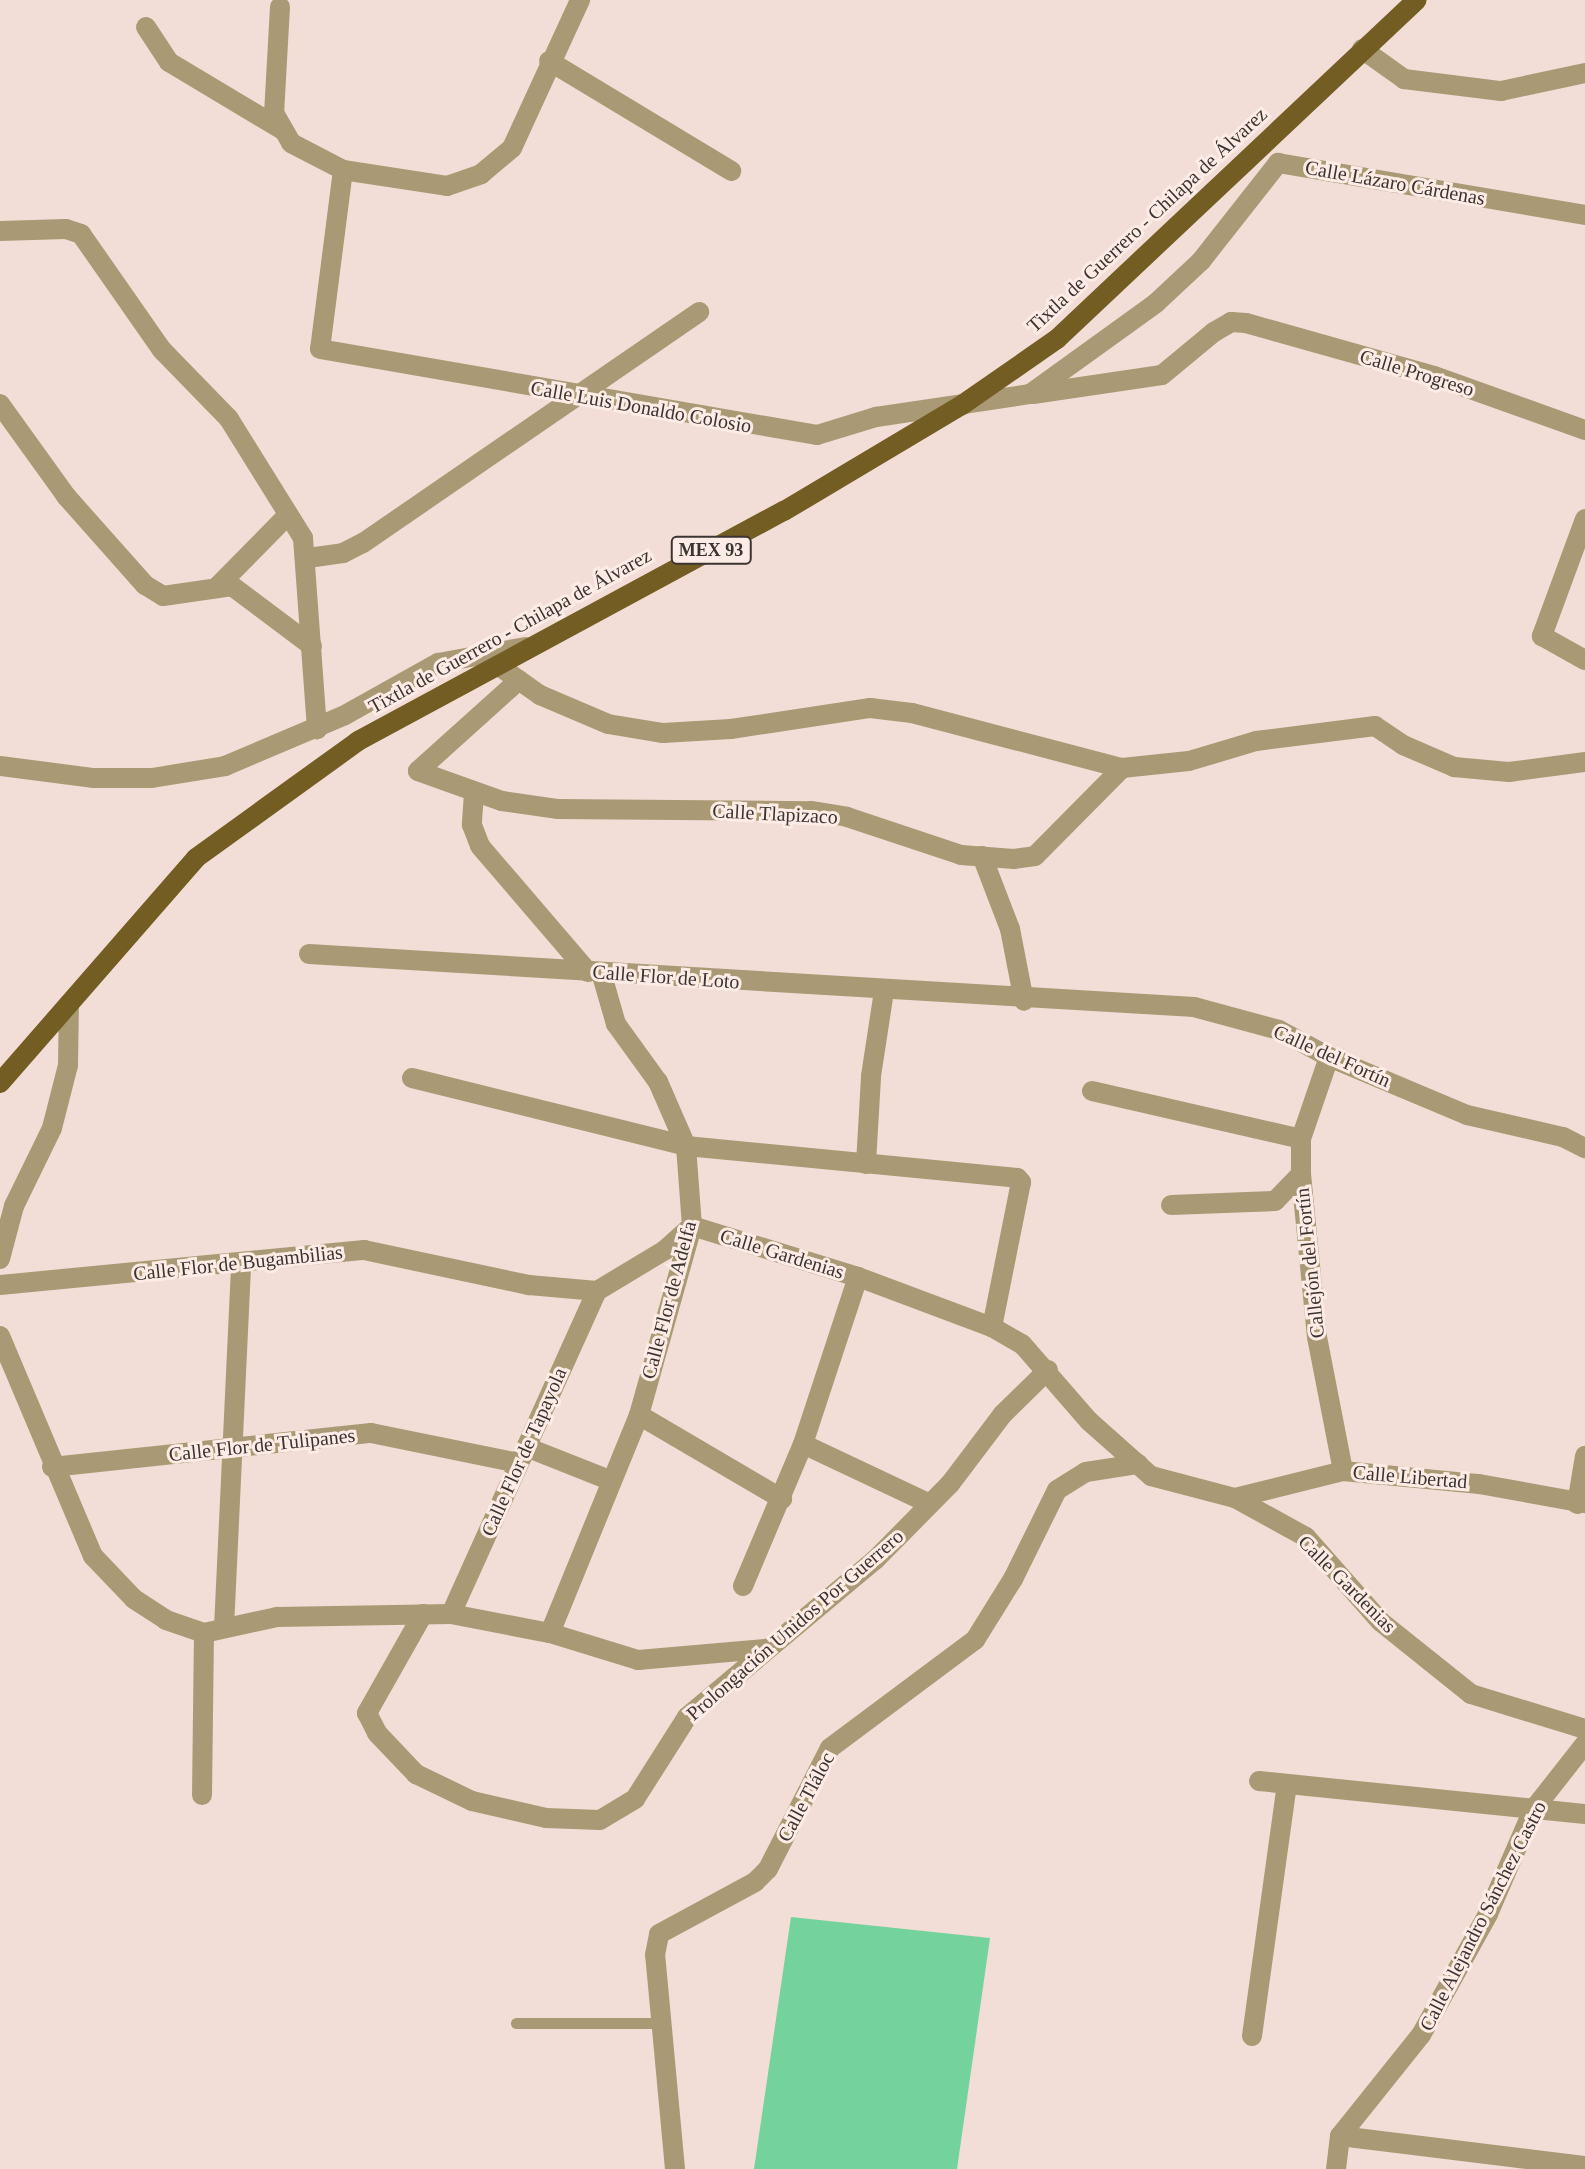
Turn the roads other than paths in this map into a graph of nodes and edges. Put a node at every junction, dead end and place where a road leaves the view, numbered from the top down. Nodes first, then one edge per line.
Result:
1 (580, 0) edge
2 (1417, 0) edge
3 (280, 7) dead end
4 (146, 27) dead end
5 (1362, 49) junction
6 (549, 61) junction
7 (1585, 73) edge
8 (281, 129) junction
9 (343, 170) junction
10 (731, 171) dead end
11 (1585, 215) edge
12 (0, 231) edge
13 (699, 312) dead end
14 (1030, 394) junction
15 (577, 396) junction
16 (0, 404) edge
17 (962, 405) junction
18 (1585, 430) edge
19 (288, 515) junction
20 (1585, 519) edge
21 (308, 558) junction
22 (217, 587) junction
23 (312, 646) junction
24 (526, 647) junction
25 (1585, 660) edge
26 (496, 664) junction
27 (519, 680) junction
28 (345, 715) junction
29 (317, 729) junction
30 (358, 741) junction
31 (1585, 762) edge
32 (0, 766) edge
33 (1122, 768) junction
34 (474, 793) junction
35 (982, 856) junction
36 (309, 954) dead end
37 (594, 972) junction
38 (884, 991) junction
39 (1024, 1001) junction
40 (69, 1004) junction
41 (1329, 1057) junction
42 (412, 1078) dead end
43 (0, 1083) edge
44 (1092, 1091) dead end
45 (1301, 1139) junction
46 (686, 1146) junction
47 (1585, 1148) edge
48 (866, 1164) junction
49 (1301, 1174) junction
50 (1171, 1205) dead end
51 (692, 1226) junction
52 (0, 1259) edge
53 (241, 1264) junction
54 (858, 1277) junction
55 (0, 1285) edge
56 (597, 1291) junction
57 (992, 1327) junction
58 (0, 1336) edge
59 (1048, 1370) junction
60 (639, 1415) junction
61 (803, 1444) junction
62 (232, 1448) junction
63 (522, 1455) junction
64 (1585, 1456) edge
65 (1138, 1464) junction
66 (52, 1467) junction
67 (1343, 1471) junction
68 (612, 1481) junction
69 (1235, 1498) junction
70 (782, 1499) junction
71 (930, 1504) junction
72 (1581, 1504) edge
73 (743, 1586) dead end
74 (423, 1614) junction
75 (451, 1614) junction
76 (214, 1630) junction
77 (550, 1633) junction
78 (765, 1648) junction
79 (1585, 1729) edge
80 (1585, 1744) edge
81 (1259, 1781) dead end
82 (1287, 1784) junction
83 (202, 1795) dead end
84 (1533, 1810) junction
85 (1585, 1814) edge
86 (516, 2023) dead end
87 (662, 2023) junction
88 (1252, 2036) dead end
89 (1340, 2136) junction
90 (1585, 2166) edge
91 (675, 2169) edge
92 (1336, 2169) edge

1 - 6 street
2 - 5 main road, Tixtla de Guerrero - Chilapa de Álvarez / MEX 93
3 - 8 street
4 - 8 street
5 - 7 street
5 - 17 main road, Tixtla de Guerrero - Chilapa de Álvarez / MEX 93
6 - 9 street
6 - 10 street
8 - 9 street
9 - 15 street, Calle Luis Donaldo Colosio
11 - 14 street, Calle Lázaro Cárdenas
12 - 19 street
13 - 15 street
14 - 17 street, Calle Lázaro Cárdenas
14 - 18 street, Calle Progreso
15 - 17 street, Calle Luis Donaldo Colosio
15 - 21 street
16 - 22 street
17 - 24 main road, Tixtla de Guerrero - Chilapa de Álvarez / MEX 93
19 - 21 street
19 - 22 street
20 - 25 street
21 - 23 street
22 - 23 street
23 - 29 street
24 - 26 main road, Tixtla de Guerrero - Chilapa de Álvarez / MEX 93
24 - 28 street
26 - 27 street
26 - 30 main road, Tixtla de Guerrero - Chilapa de Álvarez / MEX 93
27 - 33 street
27 - 34 street, Calle Tlapizaco
28 - 29 street
28 - 30 street
29 - 32 street
30 - 40 main road, Tixtla de Guerrero - Chilapa de Álvarez / MEX 93
31 - 33 street
33 - 35 street, Calle Tlapizaco
34 - 35 street, Calle Tlapizaco
34 - 37 street, Calle Flor de Adelfa
35 - 39 street
36 - 37 street, Calle Flor de Loto
37 - 38 street, Calle Flor de Loto
37 - 46 street, Calle Flor de Adelfa
38 - 39 street, Calle Flor de Loto
38 - 48 street
39 - 41 street, Calle del Fortín
40 - 43 main road, Tixtla de Guerrero - Chilapa de Álvarez / MEX 93
40 - 52 street
41 - 45 street, Callejón del Fortín
41 - 47 street, Calle del Fortín
42 - 46 street
44 - 45 street
45 - 49 street, Callejón del Fortín
46 - 48 street
46 - 51 street, Calle Flor de Adelfa
48 - 57 street
49 - 50 street
49 - 67 street, Callejón del Fortín
51 - 54 street, Calle Gardenias
51 - 56 street
51 - 60 street, Calle Flor de Adelfa
53 - 55 street, Calle Flor de Bugambilias
53 - 56 street, Calle Flor de Bugambilias
53 - 62 street
54 - 57 street, Calle Gardenias
54 - 61 street
56 - 63 street, Calle Flor de Tapayola
57 - 59 street, Calle Gardenias
58 - 66 street
59 - 65 street, Calle Gardenias
59 - 71 street, Prolongación Unidos Por Guerrero
60 - 68 street, Calle Flor de Adelfa
60 - 70 street
61 - 70 street
61 - 71 street
62 - 63 street, Calle Flor de Tulipanes
62 - 66 street, Calle Flor de Tulipanes
62 - 76 street
63 - 68 street, Calle Flor de Tulipanes
63 - 75 street, Calle Flor de Tapayola
64 - 72 street
65 - 69 street, Calle Gardenias
65 - 87 street, Calle Tláloc
66 - 76 street
67 - 69 street, Calle Libertad
67 - 72 street, Calle Libertad
68 - 77 street, Calle Flor de Adelfa
69 - 79 street, Calle Gardenias
70 - 73 street
71 - 78 street, Prolongación Unidos Por Guerrero
74 - 75 street
74 - 76 street
74 - 78 street, Prolongación Unidos Por Guerrero
75 - 77 street
76 - 83 street
77 - 78 street
80 - 84 street, Calle Alejandro Sánchez Castro
81 - 82 street
82 - 84 street
82 - 88 street
84 - 85 street
84 - 89 street, Calle Alejandro Sánchez Castro
86 - 87 lane
87 - 91 street, Calle Tláloc
89 - 90 street
89 - 92 street

